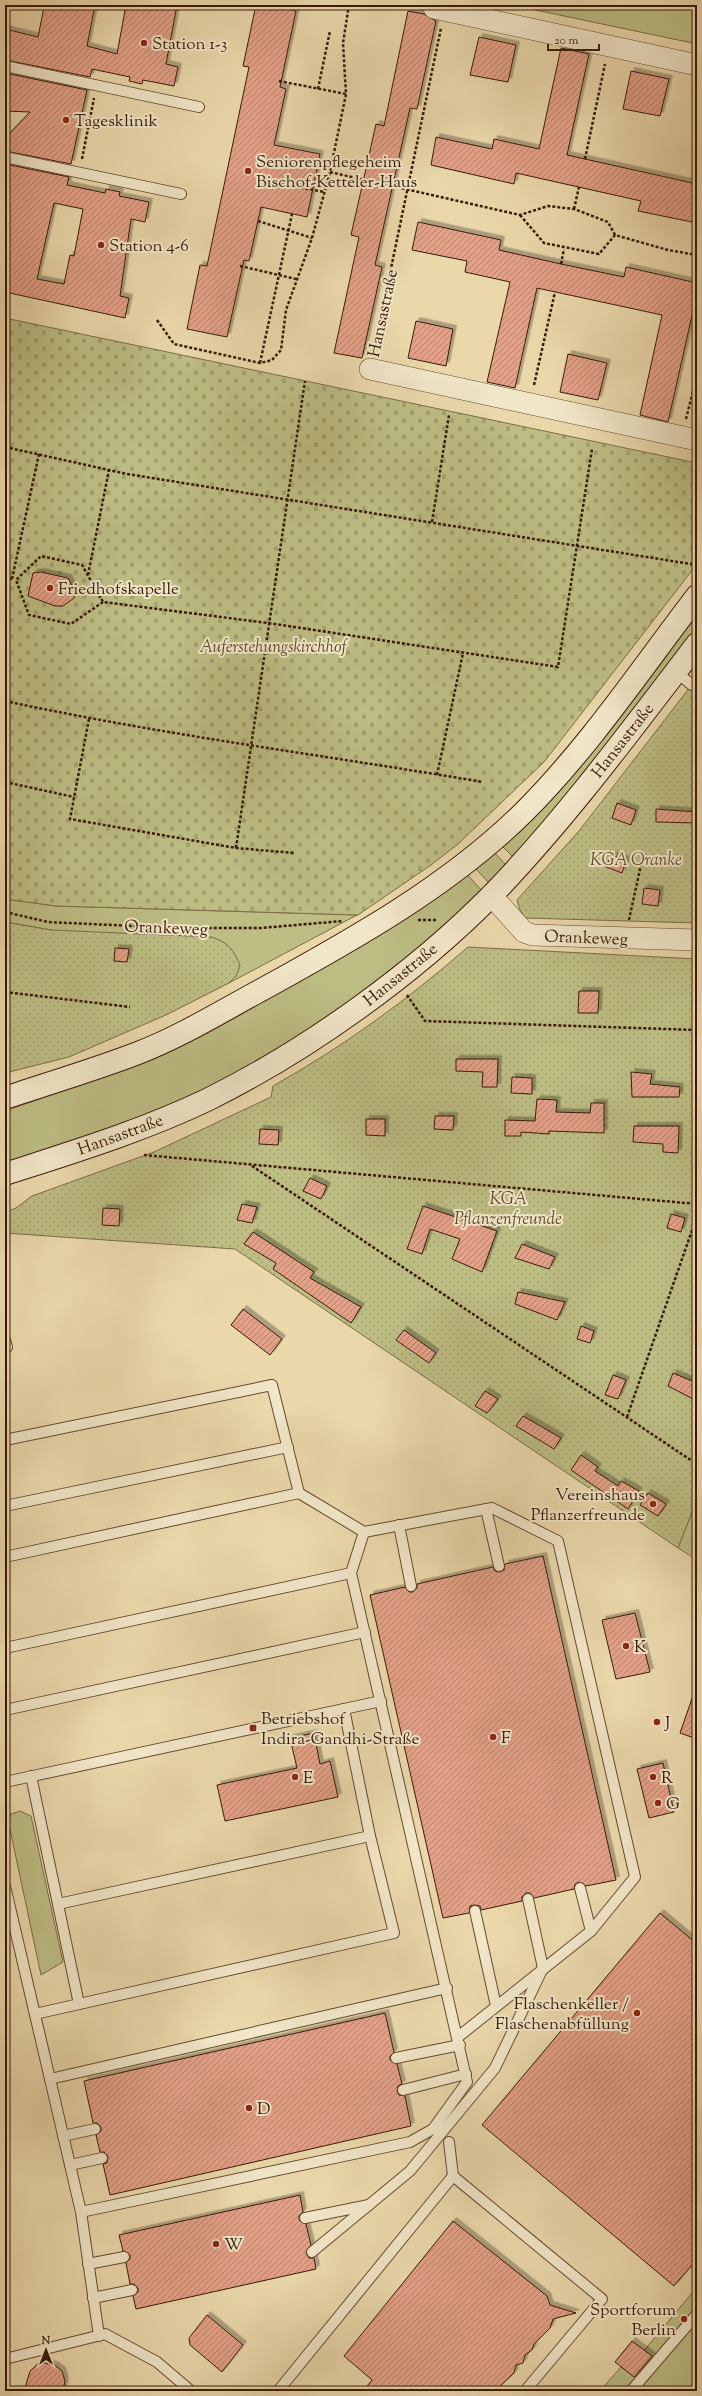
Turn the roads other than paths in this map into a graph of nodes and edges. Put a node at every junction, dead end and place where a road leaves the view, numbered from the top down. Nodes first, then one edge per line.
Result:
1 (439, 10) road end
2 (697, 65) edge
3 (5, 66) edge
4 (199, 107) dead end
5 (5, 157) edge
6 (180, 194) dead end
7 (370, 369) road end
8 (690, 439) edge
9 (697, 596) edge
10 (697, 644) edge
11 (491, 895) junction
12 (697, 940) edge
13 (5, 1098) edge
14 (5, 1174) edge
15 (5, 1440) edge
16 (288, 1447) junction
17 (299, 1494) junction
18 (5, 1506) edge
19 (486, 1509) junction
20 (399, 1525) junction
21 (364, 1532) junction
22 (5, 1557) edge
23 (499, 1566) dead end
24 (351, 1573) junction
25 (411, 1586) dead end
26 (365, 1632) junction
27 (5, 1648) edge
28 (381, 1701) junction
29 (344, 1709) junction
30 (5, 1710) edge
31 (30, 1776) junction
32 (5, 1782) edge
33 (370, 1836) junction
34 (5, 1886) edge
35 (580, 1888) dead end
36 (528, 1899) dead end
37 (58, 1904) junction
38 (475, 1911) dead end
39 (591, 1931) junction
40 (544, 1968) junction
41 (447, 1988) junction
42 (79, 2004) junction
43 (496, 2006) junction
44 (35, 2014) junction
45 (459, 2041) junction
46 (396, 2058) dead end
47 (466, 2074) junction
48 (50, 2079) junction
49 (403, 2090) dead end
50 (95, 2129) dead end
51 (63, 2136) junction
52 (449, 2142) dead end
53 (102, 2158) dead end
54 (70, 2165) junction
55 (453, 2176) junction
56 (370, 2204) junction
57 (81, 2212) junction
58 (305, 2218) dead end
59 (312, 2252) dead end
60 (124, 2257) dead end
61 (88, 2264) junction
62 (132, 2290) dead end
63 (93, 2298) junction
64 (697, 2314) edge
65 (99, 2336) junction
66 (5, 2359) edge
67 (191, 2391) edge
68 (278, 2391) edge
69 (525, 2391) edge
70 (630, 2391) edge

1 - 2 street
3 - 4 lane
5 - 6 lane
7 - 8 street, Hansastraße
9 - 13 main road, Hansastraße
10 - 11 main road, Hansastraße
11 - 12 street, Orankeweg
11 - 14 main road, Hansastraße
15 - 16 lane
16 - 17 lane
16 - 18 lane
17 - 21 lane
17 - 22 lane
19 - 20 lane
19 - 23 lane
19 - 39 lane
20 - 21 lane
20 - 25 lane
21 - 24 lane
24 - 26 lane
24 - 27 lane
26 - 28 lane
26 - 30 lane
28 - 29 lane
28 - 41 lane
29 - 31 lane
29 - 33 lane
31 - 32 lane
31 - 37 lane
33 - 37 lane
33 - 42 lane
34 - 44 lane
35 - 39 lane
36 - 40 lane
37 - 42 lane
38 - 43 lane
39 - 40 lane
40 - 43 lane
40 - 56 lane
41 - 45 lane
41 - 48 lane
42 - 44 lane
43 - 45 lane
44 - 48 lane
45 - 46 lane
45 - 47 lane
47 - 49 lane
47 - 57 lane
48 - 51 lane
50 - 51 lane
51 - 54 lane
52 - 55 lane
53 - 54 lane
54 - 57 lane
55 - 68 lane
55 - 69 lane
56 - 58 lane
56 - 59 lane
57 - 61 lane
60 - 61 lane
61 - 63 lane
62 - 63 lane
63 - 65 lane
64 - 70 lane
65 - 66 lane
65 - 67 lane

